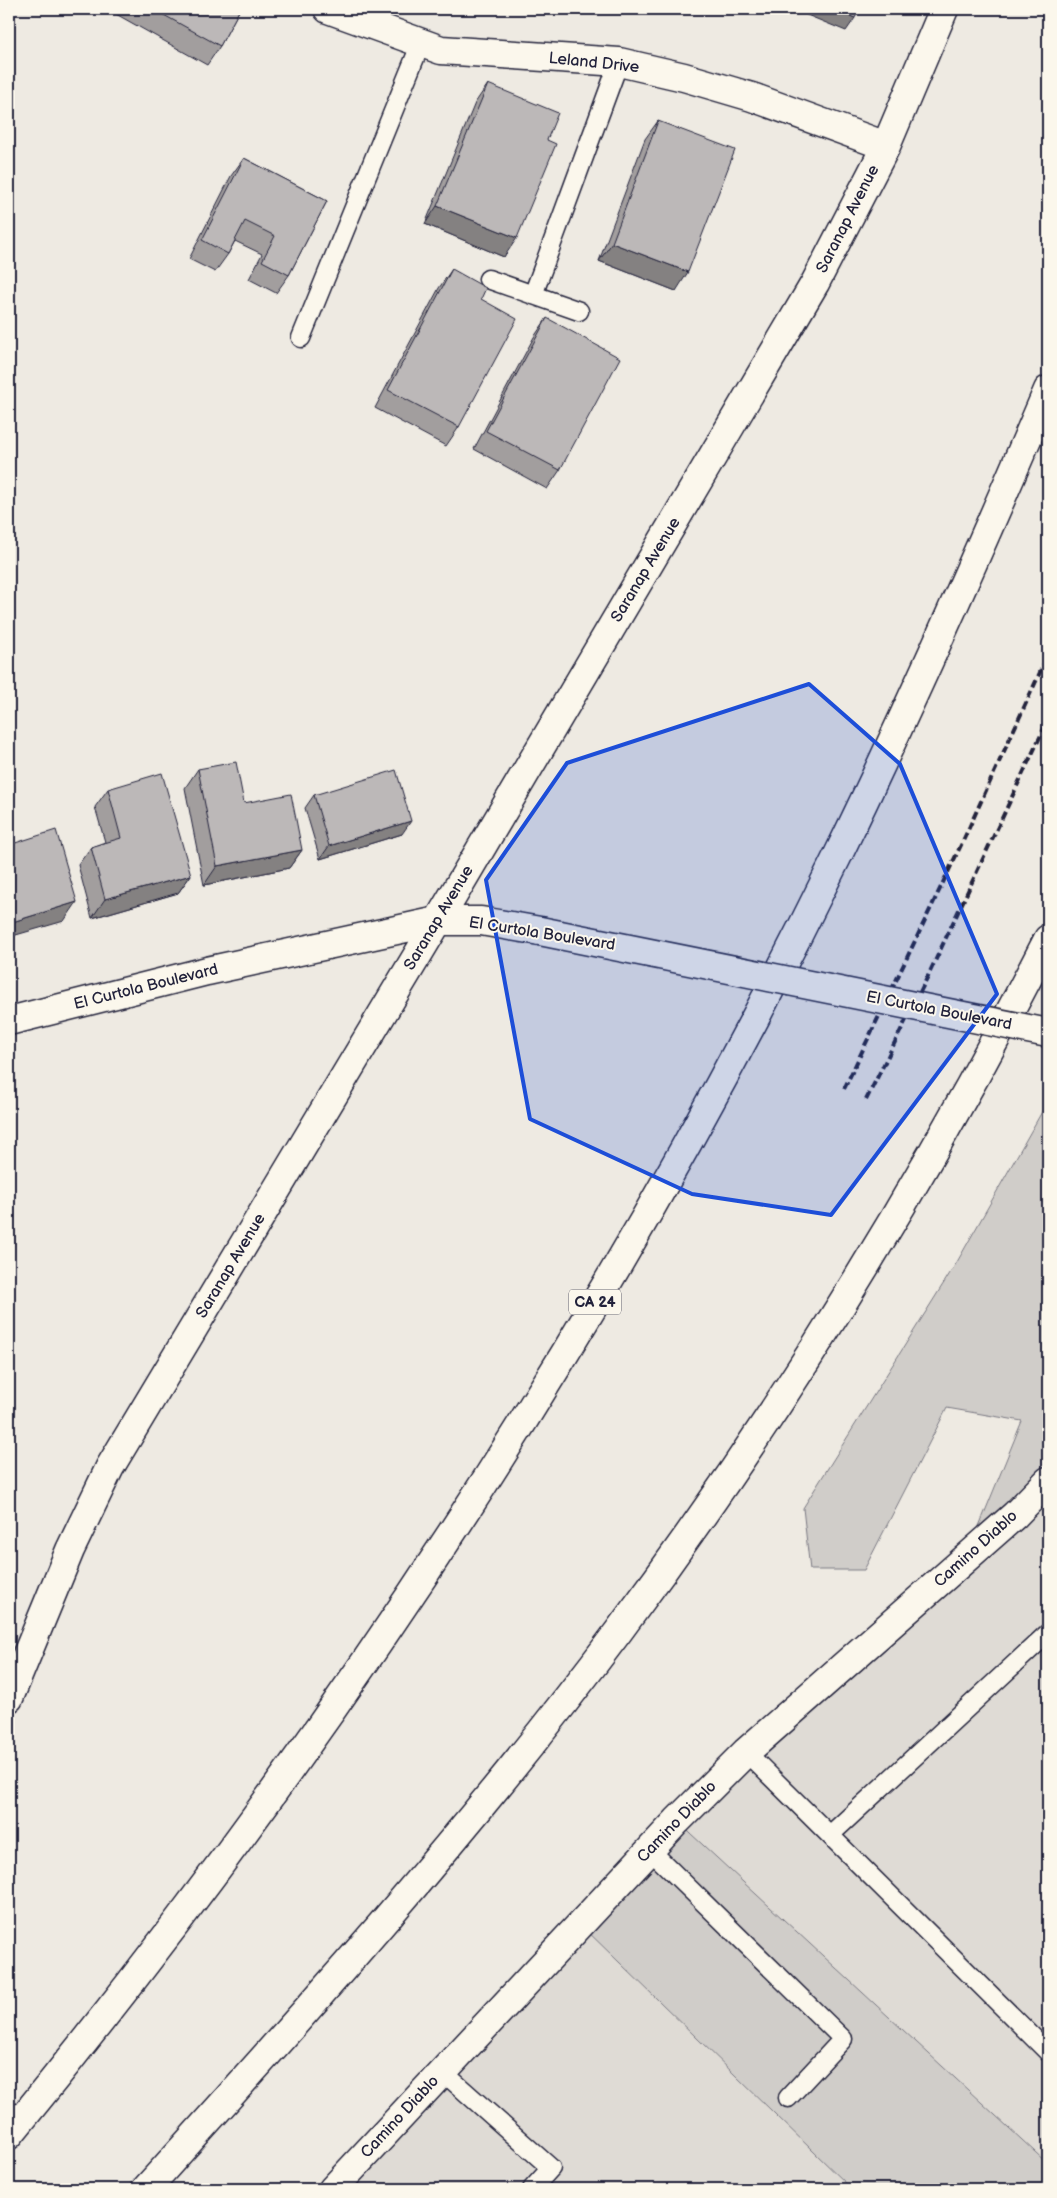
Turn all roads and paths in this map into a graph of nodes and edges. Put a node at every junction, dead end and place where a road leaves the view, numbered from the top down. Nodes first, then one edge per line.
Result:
1 (328, 9) edge
2 (944, 9) edge
3 (421, 43) junction
4 (619, 62) junction
5 (886, 146) junction
6 (488, 279) dead end
7 (533, 295) junction
8 (580, 311) dead end
9 (301, 338) dead end
10 (1048, 390) edge
11 (438, 921) junction
12 (1048, 939) edge
13 (9, 1021) edge
14 (1048, 1033) edge
15 (1048, 1481) edge
16 (1048, 1632) edge
17 (9, 1698) edge
18 (746, 1752) junction
19 (830, 1835) junction
20 (650, 1850) junction
21 (1048, 2052) edge
22 (443, 2072) junction
23 (788, 2098) dead end
24 (9, 2135) edge
25 (146, 2189) edge
26 (333, 2189) edge
27 (532, 2189) edge

1 - 3 main road, Leland Drive
2 - 5 main road, Saranap Avenue
3 - 4 main road, Leland Drive
3 - 9 lane
4 - 5 main road, Leland Drive
4 - 7 lane
5 - 11 main road, Saranap Avenue
6 - 7 lane
7 - 8 lane
10 - 24 main road, CA 24
11 - 13 main road, El Curtola Boulevard
11 - 14 main road, El Curtola Boulevard, bridge
11 - 17 main road, Saranap Avenue
12 - 25 main road
15 - 18 main road, Camino Diablo
16 - 19 lane
18 - 19 lane
18 - 20 main road, Camino Diablo
19 - 21 lane
20 - 22 main road, Camino Diablo
20 - 23 lane
22 - 26 main road, Camino Diablo
22 - 27 lane

